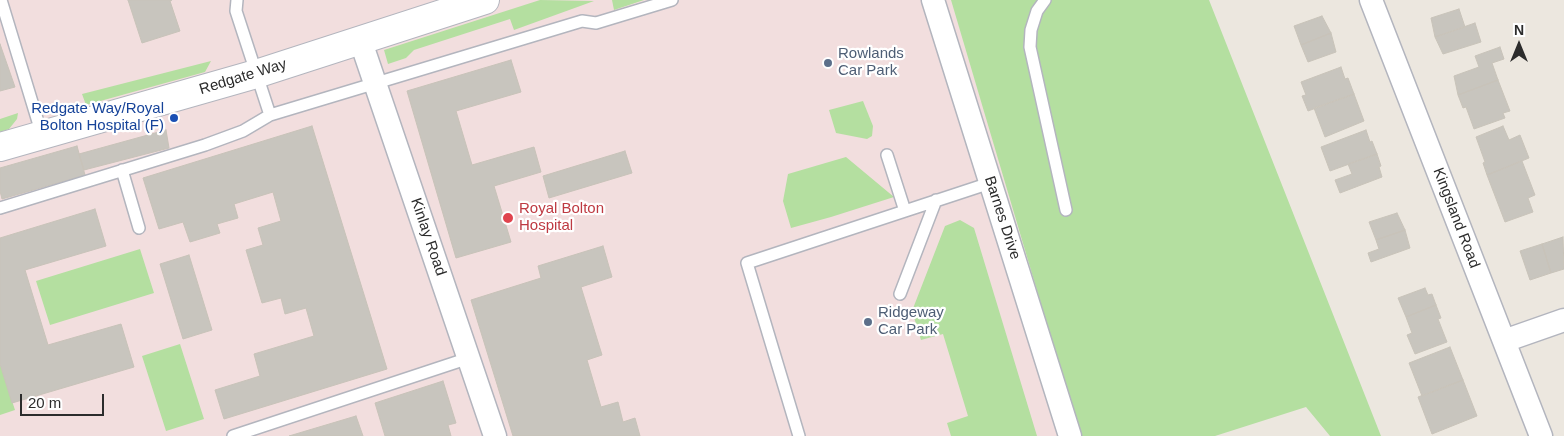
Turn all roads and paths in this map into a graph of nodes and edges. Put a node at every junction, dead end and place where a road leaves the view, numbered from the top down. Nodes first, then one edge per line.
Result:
1 (1, 0) edge
2 (237, 0) edge
3 (485, 0) edge
4 (672, 0) edge
5 (932, 0) edge
6 (1045, 0) edge
7 (1371, 0) edge
8 (360, 39) junction
9 (256, 74) junction
10 (375, 82) junction
11 (270, 115) junction
12 (42, 135) junction
13 (0, 147) edge
14 (887, 154) dead end
15 (122, 170) junction
16 (990, 183) junction
17 (936, 200) junction
18 (0, 208) edge
19 (1066, 210) dead end
20 (905, 211) junction
21 (139, 228) dead end
22 (900, 294) dead end
23 (1564, 320) edge
24 (1504, 341) junction
25 (469, 358) junction
26 (261, 432) edge
27 (233, 436) edge
28 (495, 436) edge
29 (799, 436) edge
30 (1070, 436) edge
31 (1541, 436) edge

1 - 12 lane
2 - 9 lane
3 - 8 street, Redgate Way
4 - 10 lane
5 - 16 street, Barnes Drive
6 - 19 lane
7 - 24 street, Kingsland Road
8 - 9 street, Redgate Way
8 - 10 street, Kinlay Road
9 - 11 lane
9 - 12 street, Redgate Way
10 - 11 lane
10 - 25 street, Kinlay Road
11 - 15 lane
12 - 13 street, Redgate Way
14 - 20 lane
15 - 18 lane
15 - 21 lane
16 - 17 lane
16 - 30 street, Barnes Drive
17 - 20 lane
17 - 22 lane
20 - 29 lane
23 - 24 street
24 - 31 street, Kingsland Road
25 - 26 lane
25 - 28 street, Kinlay Road
26 - 27 lane

